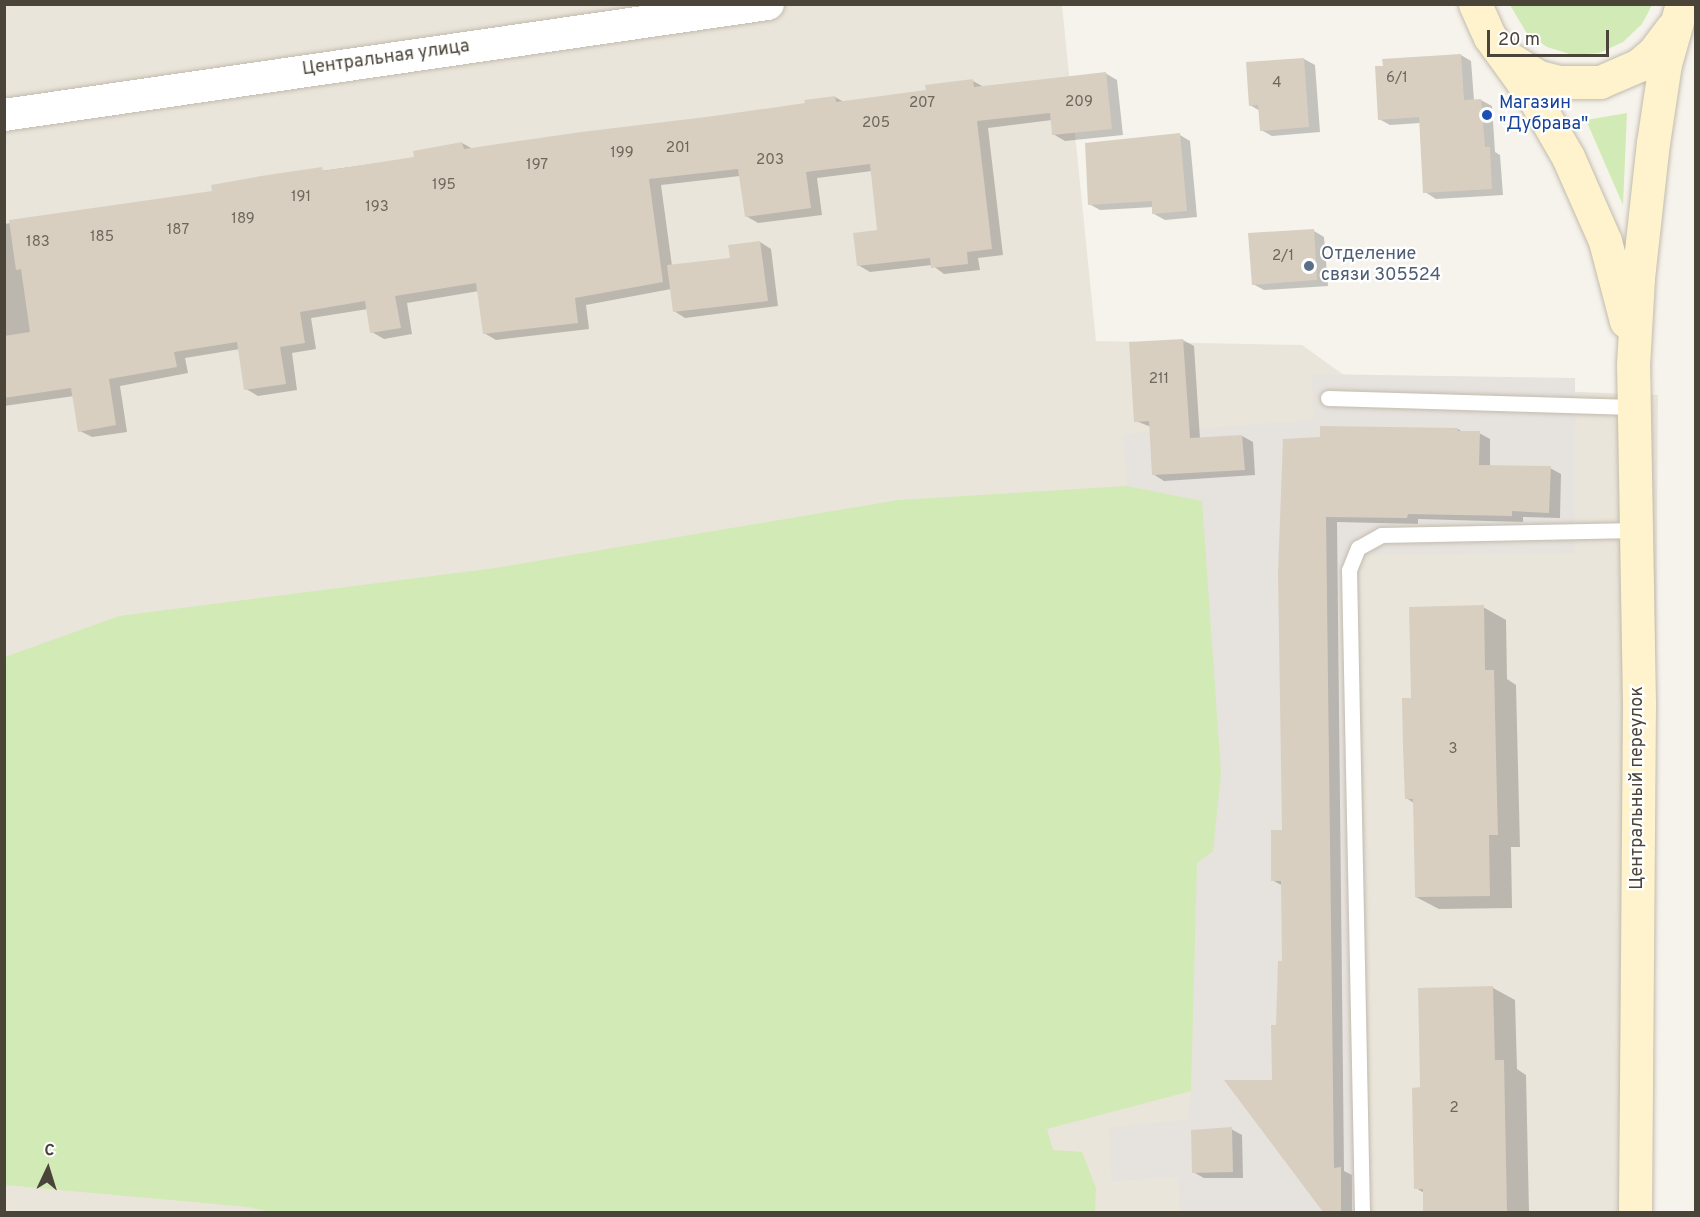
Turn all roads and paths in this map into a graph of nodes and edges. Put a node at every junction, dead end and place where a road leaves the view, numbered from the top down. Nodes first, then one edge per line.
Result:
1 (768, 4) edge
2 (1475, 4) edge
3 (1681, 9) edge
4 (1504, 54) junction
5 (4, 114) edge
6 (1633, 364) junction
7 (1328, 398) dead end
8 (1634, 407) junction
9 (1637, 530) junction
10 (1362, 1212) edge
11 (1635, 1212) edge

1 - 5 street, Центральная улица
2 - 4 main road
3 - 4 main road
3 - 6 main road
4 - 6 main road
6 - 8 main road, Центральный переулок
7 - 8 lane
8 - 9 main road, Центральный переулок
9 - 10 lane
9 - 11 main road, Центральный переулок

